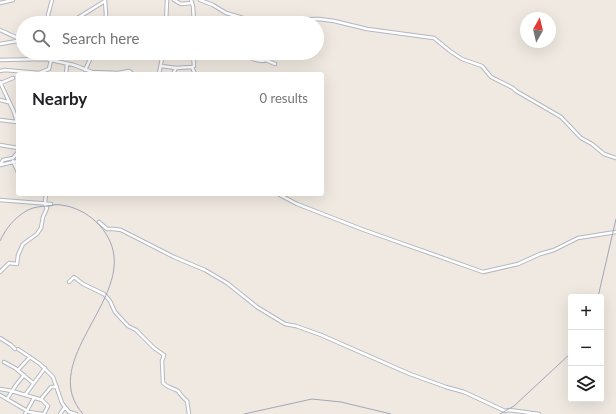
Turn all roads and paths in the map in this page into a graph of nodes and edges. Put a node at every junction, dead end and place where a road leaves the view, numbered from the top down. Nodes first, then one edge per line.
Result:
1 (13, 0) edge
2 (52, 0) edge
3 (105, 0) edge
4 (167, 0) edge
5 (173, 0) edge
6 (200, 0) edge
7 (192, 2) edge
8 (0, 3) edge
9 (167, 6) junction
10 (48, 16) edge
11 (81, 16) edge
12 (106, 16) edge
13 (166, 16) edge
14 (193, 16) edge
15 (236, 16) edge
16 (324, 20) edge
17 (0, 30) edge
18 (16, 37) edge
19 (16, 41) edge
20 (0, 44) edge
21 (0, 60) edge
22 (51, 60) junction
23 (90, 60) edge
24 (162, 60) edge
25 (193, 60) edge
26 (256, 60) edge
27 (266, 60) edge
28 (266, 60) edge
29 (67, 64) junction
30 (275, 64) dead end
31 (87, 66) junction
32 (161, 66) junction
33 (79, 67) junction
34 (192, 67) junction
35 (176, 68) junction
36 (85, 70) junction
37 (0, 71) edge
38 (24, 72) edge
39 (43, 72) edge
40 (66, 72) edge
41 (93, 72) edge
42 (160, 72) edge
43 (174, 72) edge
44 (194, 72) edge
45 (13, 78) dead end
46 (0, 83) edge
47 (0, 100) edge
48 (9, 102) junction
49 (16, 117) edge
50 (0, 120) edge
51 (16, 122) edge
52 (0, 145) edge
53 (16, 148) edge
54 (16, 154) edge
55 (616, 158) edge
56 (10, 159) junction
57 (16, 161) edge
58 (46, 196) edge
59 (282, 196) edge
60 (0, 200) edge
61 (45, 203) junction
62 (51, 204) dead end
63 (99, 222) dead end
64 (616, 232) edge
65 (0, 272) edge
66 (69, 282) dead end
67 (0, 338) edge
68 (30, 357) junction
69 (4, 362) dead end
70 (45, 368) junction
71 (20, 370) junction
72 (24, 375) junction
73 (34, 383) junction
74 (57, 387) junction
75 (0, 389) edge
76 (12, 391) junction
77 (0, 395) edge
78 (25, 395) junction
79 (34, 398) junction
80 (7, 399) junction
81 (41, 399) junction
82 (65, 407) junction
83 (27, 411) junction
84 (25, 414) edge
85 (43, 414) edge
86 (60, 414) edge
87 (76, 414) edge
88 (189, 414) edge
89 (539, 414) edge

1 - 8 street
2 - 10 street
3 - 11 street
3 - 12 street
4 - 9 street
5 - 7 street
5 - 9 street
6 - 15 street
7 - 14 street
9 - 13 street
16 - 55 street
17 - 18 street
19 - 20 street
21 - 22 street
22 - 29 street
22 - 39 street
23 - 31 street
24 - 32 street
25 - 34 street
26 - 27 street
28 - 30 street
29 - 33 street
29 - 40 street
31 - 33 street
31 - 36 street
32 - 35 street
32 - 42 street
33 - 36 street
34 - 35 street
34 - 44 street
35 - 43 street
36 - 41 street
37 - 38 street
45 - 46 street
46 - 48 street
47 - 48 street
48 - 49 street
50 - 51 street
52 - 53 street
54 - 56 street
56 - 57 street
56 - 57 street
58 - 61 street
59 - 64 street
60 - 61 street
61 - 62 street
61 - 65 street
63 - 89 street
66 - 88 street
67 - 68 street
68 - 70 street
68 - 71 street
69 - 71 street
70 - 73 street
70 - 74 street
71 - 72 street
72 - 73 street
72 - 76 street
73 - 78 street
74 - 81 street
74 - 82 street
75 - 76 street
76 - 78 street
76 - 80 street
77 - 80 street
78 - 79 street
79 - 81 street
79 - 83 street
80 - 83 street
81 - 85 street
82 - 86 street
82 - 87 street
83 - 84 street
83 - 85 street

